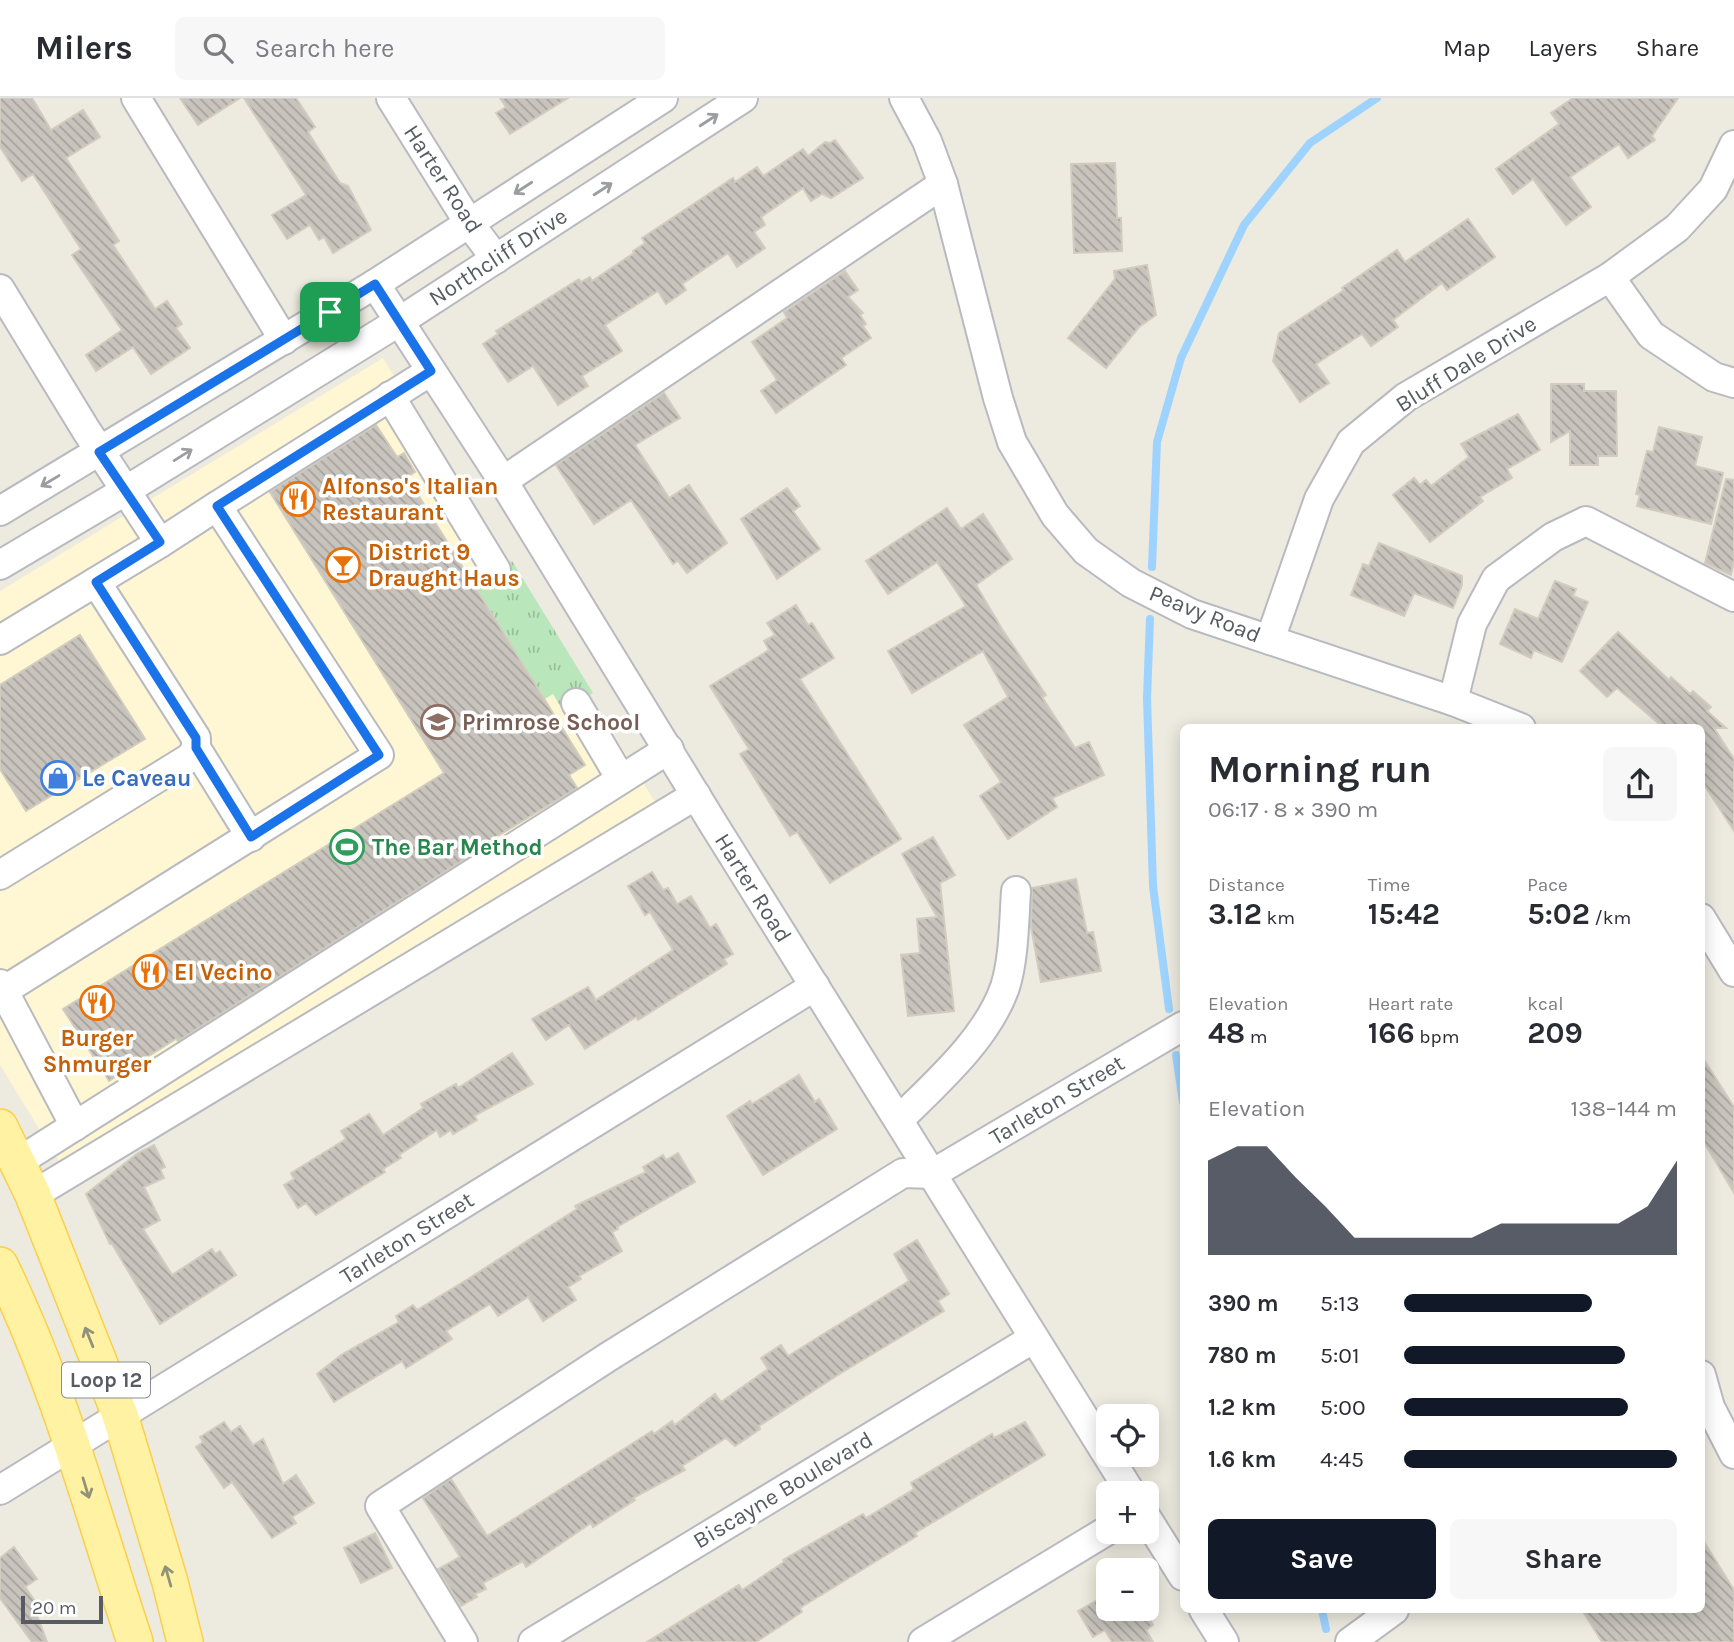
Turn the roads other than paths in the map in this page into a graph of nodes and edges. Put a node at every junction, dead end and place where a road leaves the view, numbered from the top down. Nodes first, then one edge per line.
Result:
1 (136, 98) edge
2 (391, 98) edge
3 (663, 98) edge
4 (743, 98) edge
5 (904, 98) edge
6 (1734, 145) edge
7 (943, 184) junction
8 (469, 223) junction
9 (496, 259) junction
10 (1610, 277) junction
11 (375, 284) junction
12 (0, 289) edge
13 (400, 321) junction
14 (285, 340) junction
15 (431, 371) junction
16 (1734, 383) edge
17 (390, 396) junction
18 (99, 452) junction
19 (503, 481) junction
20 (125, 491) junction
21 (217, 506) junction
22 (0, 512) edge
23 (160, 542) junction
24 (0, 565) edge
25 (495, 570) dead end
26 (96, 582) junction
27 (1734, 597) edge
28 (0, 640) edge
29 (1270, 640) junction
30 (1453, 701) junction
31 (576, 703) dead end
32 (1511, 724) edge
33 (196, 748) junction
34 (669, 749) junction
35 (621, 779) junction
36 (696, 795) junction
37 (251, 837) junction
38 (0, 875) edge
39 (1016, 891) dead end
40 (1705, 925) edge
41 (1734, 972) edge
42 (815, 986) junction
43 (1, 989) edge
44 (1180, 1028) edge
45 (899, 1121) junction
46 (75, 1126) junction
47 (0, 1127) edge
48 (18, 1162) junction
49 (932, 1174) junction
50 (33, 1195) junction
51 (0, 1265) edge
52 (1034, 1338) junction
53 (1705, 1389) edge
54 (120, 1415) junction
55 (72, 1444) junction
56 (1734, 1454) edge
57 (1123, 1481) edge
58 (0, 1490) edge
59 (1096, 1537) edge
60 (1159, 1538) edge
61 (1180, 1571) edge
62 (1206, 1613) edge
63 (1390, 1613) edge
64 (135, 1642) edge
65 (185, 1642) edge
66 (463, 1642) edge
67 (533, 1642) edge
68 (923, 1642) edge
69 (1224, 1642) edge
70 (1350, 1642) edge

1 - 14 street
2 - 8 street, Harter Road
3 -> 8 street, Northcliff Drive
9 -> 4 street, Northcliff Drive
5 - 7 street, Peavy Road
6 - 10 street, Bluff Dale Drive
7 - 19 street
7 - 29 street, Peavy Road
8 - 9 street, Harter Road
8 - 11 street, Northcliff Drive
9 - 13 street, Northcliff Drive
10 - 16 street
10 - 29 street, Bluff Dale Drive
11 - 13 street, Harter Road
11 - 14 street, Northcliff Drive
12 - 18 street
13 - 15 street, Harter Road
20 -> 13 street, Northcliff Drive
14 - 18 street, Northcliff Drive
15 - 17 street
15 - 19 street, Harter Road
17 - 21 street
17 - 25 street
18 - 20 street
18 -> 22 street, Northcliff Drive
19 - 34 street, Harter Road
20 - 23 street
20 - 24 street, Northcliff Drive
21 - 23 street
21 - 37 street
23 - 26 street
26 - 28 street
26 - 33 street
27 - 30 street
29 - 30 street, Peavy Road
30 - 32 street, Peavy Road
31 - 35 street
33 - 37 street
33 - 38 street
34 - 35 street
34 - 36 street, Harter Road
35 - 46 street
36 - 42 street, Harter Road
36 - 50 street
37 - 43 street
39 - 45 street
40 - 41 street
42 - 45 street, Harter Road
42 - 54 street, Tarleton Street
43 - 46 street
44 - 49 street, Tarleton Street
45 - 49 street, Harter Road
46 - 48 street
47 - 48 main road, Loop 12
48 - 50 main road, Loop 12
49 - 52 street, Harter Road
49 - 66 street
54 -> 50 main road, Loop 12
51 - 55 main road, Loop 12
52 - 57 street, Harter Road
52 - 67 street, Biscayne Boulevard
53 - 56 street
54 - 55 street, Tarleton Street
65 -> 54 main road, Loop 12
55 - 58 street, Tarleton Street
55 -> 64 main road, Loop 12
59 - 68 street
60 - 61 street
62 - 69 street
63 - 70 street

